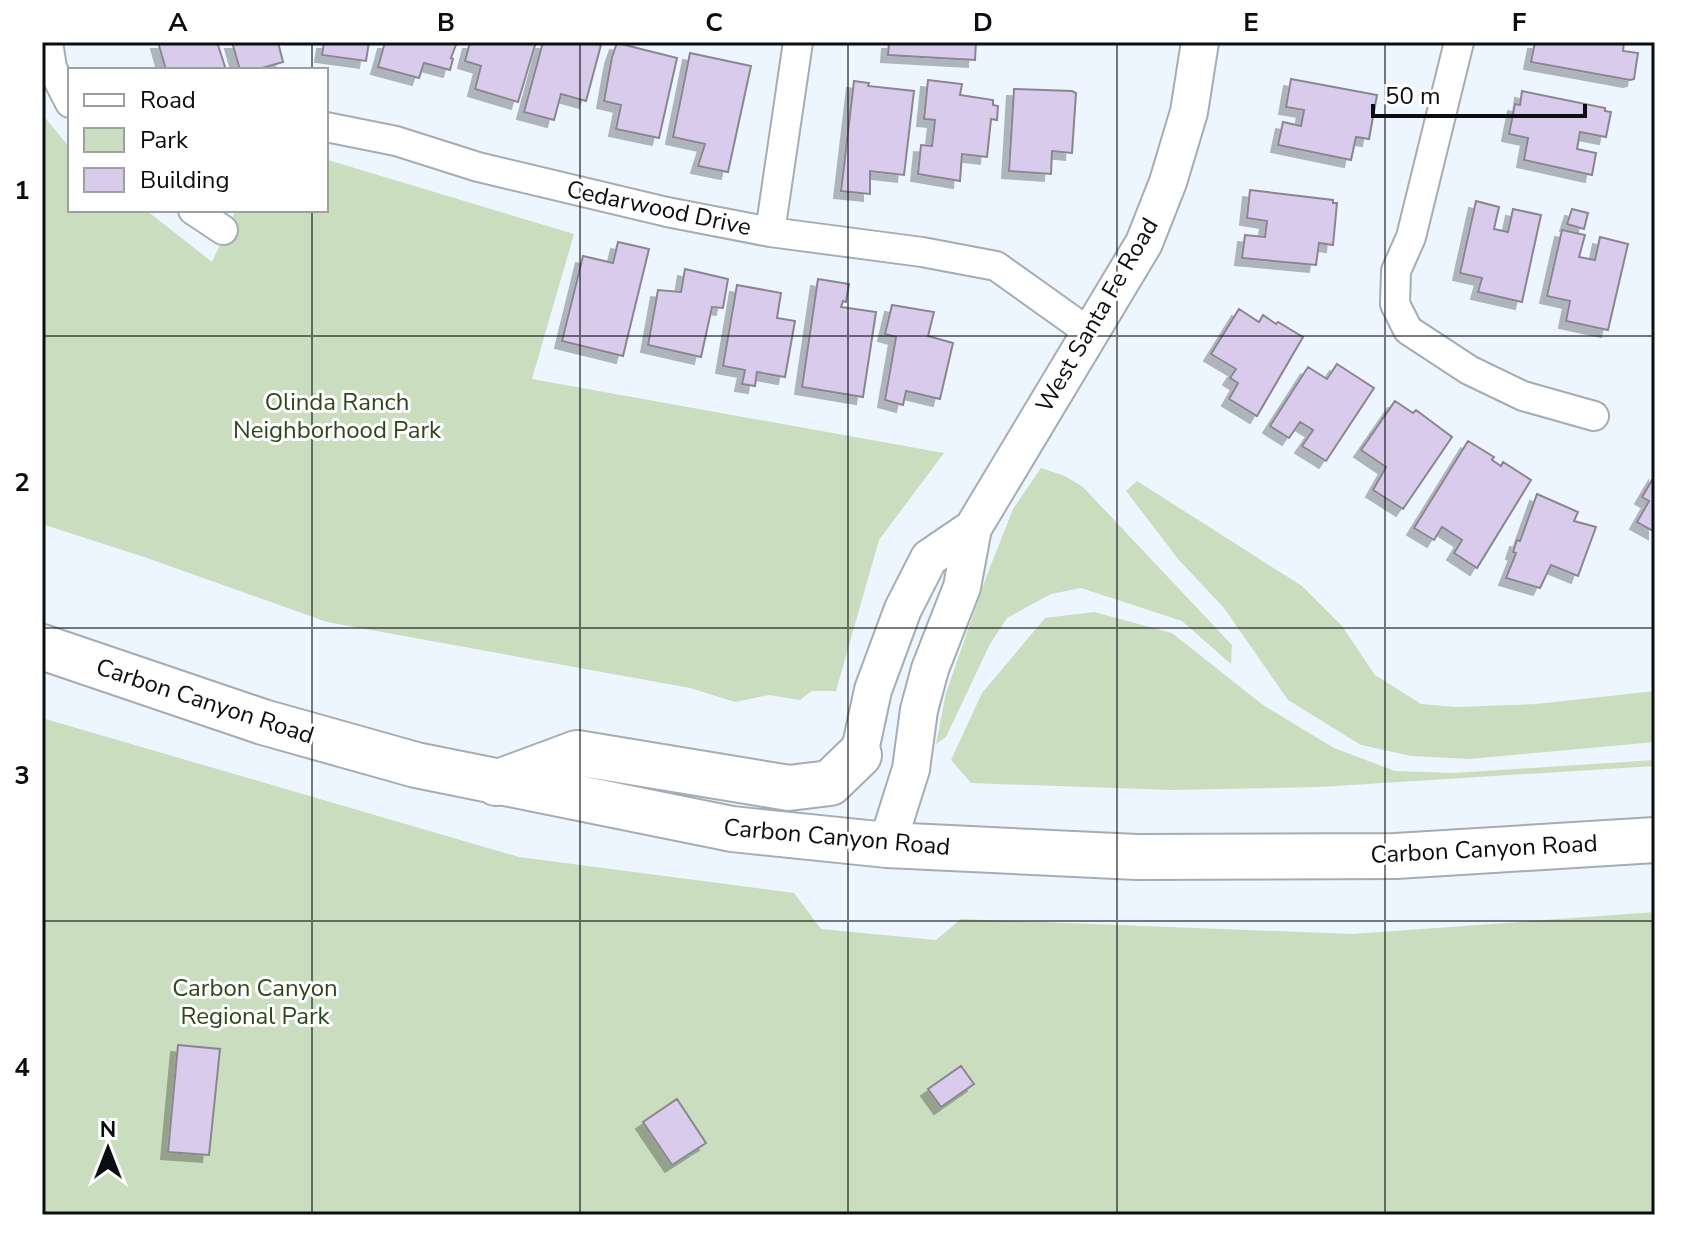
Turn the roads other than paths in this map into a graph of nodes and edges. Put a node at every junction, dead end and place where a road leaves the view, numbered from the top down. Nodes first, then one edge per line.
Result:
1 (48, 42) edge
2 (798, 42) edge
3 (1200, 42) edge
4 (1459, 42) edge
5 (68, 99) edge
6 (328, 127) edge
7 (196, 212) edge
8 (223, 230) dead end
9 (770, 232) junction
10 (1090, 333) junction
11 (1594, 416) dead end
12 (973, 528) junction
13 (42, 647) edge
14 (859, 755) joint
15 (496, 783) junction
16 (1655, 840) edge
17 (887, 845) junction

1 - 5 street
2 - 9 street
3 - 10 street, West Santa Fe Road
4 - 11 street
6 - 9 street, Cedarwood Drive
7 - 8 street
9 - 10 street, Cedarwood Drive
10 - 12 street, West Santa Fe Road
12 - 14 street, West Santa Fe Road
12 - 17 street, West Santa Fe Road
13 - 15 main road, Carbon Canyon Road
14 - 15 main road
15 - 17 main road, Carbon Canyon Road
16 - 17 main road, Carbon Canyon Road

